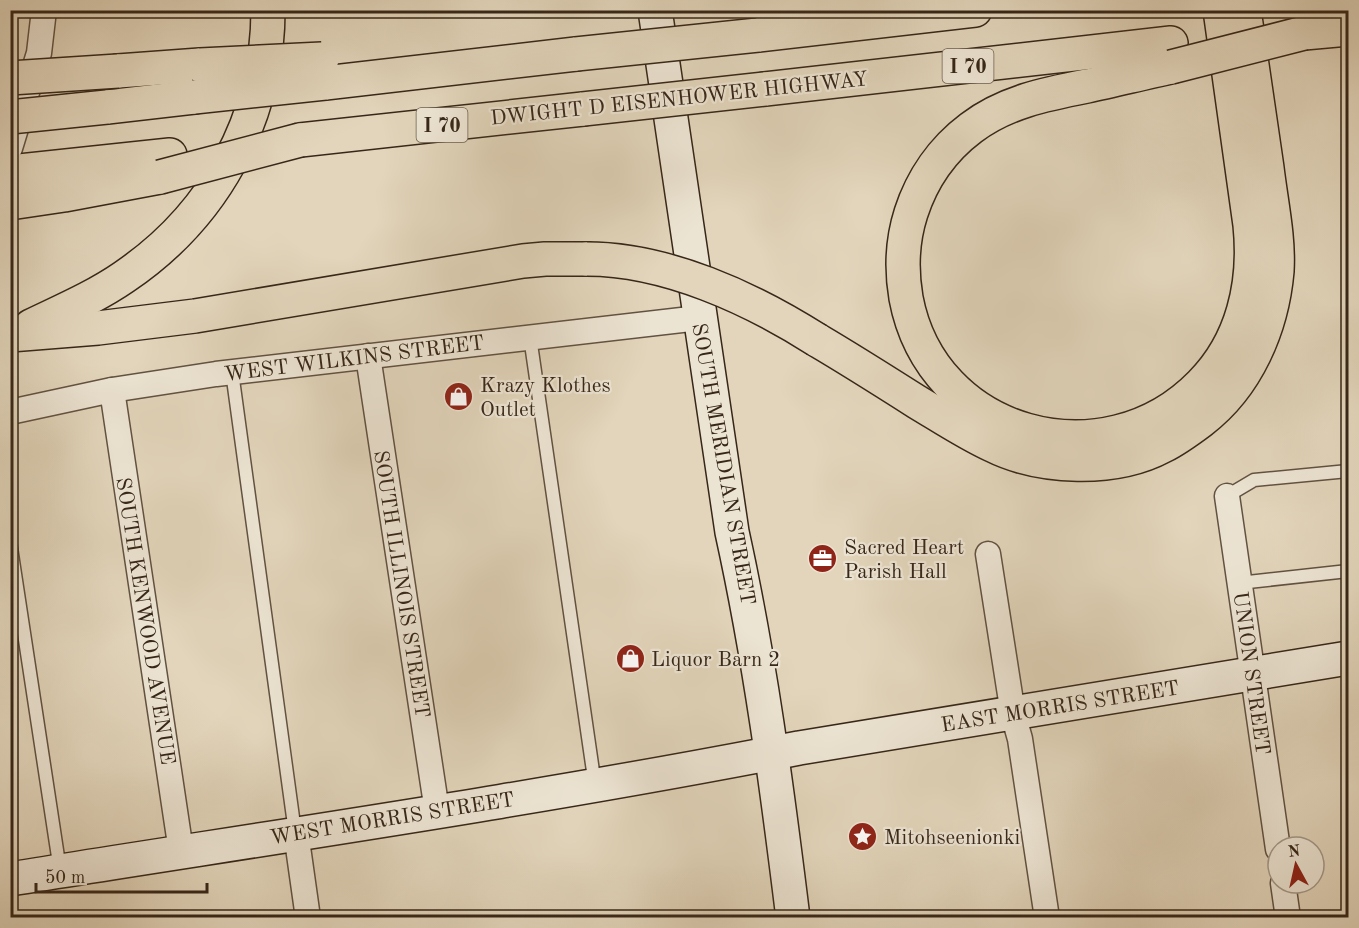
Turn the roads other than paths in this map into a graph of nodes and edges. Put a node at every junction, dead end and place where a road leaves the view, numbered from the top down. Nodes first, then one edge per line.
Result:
1 (44, 10) edge
2 (268, 10) edge
3 (655, 10) edge
4 (975, 10) edge
5 (1220, 10) edge
6 (1244, 10) edge
7 (761, 19) edge
8 (1348, 28) edge
9 (1171, 55) junction
10 (324, 71) junction
11 (10, 78) edge
12 (10, 117) edge
13 (10, 148) edge
14 (165, 166) junction
15 (10, 172) edge
16 (10, 203) edge
17 (699, 318) junction
18 (12, 334) edge
19 (530, 337) junction
20 (368, 356) junction
21 (232, 372) junction
22 (112, 390) junction
23 (10, 412) edge
24 (1348, 471) edge
25 (1227, 496) joint
26 (10, 542) edge
27 (988, 554) dead end
28 (1348, 571) edge
29 (1239, 583) junction
30 (1348, 658) edge
31 (1252, 674) junction
32 (1013, 714) junction
33 (772, 753) junction
34 (595, 784) junction
35 (437, 811) junction
36 (296, 833) junction
37 (1276, 835) edge
38 (181, 851) junction
39 (60, 871) junction
40 (10, 879) edge
41 (1285, 895) edge
42 (308, 918) edge
43 (793, 918) edge
44 (1047, 918) edge
45 (1288, 918) edge

1 - 13 street
2 - 18 highway
3 - 17 main road, SOUTH MERIDIAN STREET
4 - 7 highway
5 - 9 highway
6 - 18 highway, bridge
7 - 10 highway, bridge
8 - 9 highway, bridge
9 - 14 highway, DWIGHT D EISENHOWER HIGHWAY / I 70, bridge
10 - 11 highway, bridge
10 - 12 highway, bridge
14 - 15 highway, DWIGHT D EISENHOWER HIGHWAY / I 70
14 - 16 highway
17 - 19 street, WEST WILKINS STREET
17 - 33 main road, SOUTH MERIDIAN STREET
19 - 20 street, WEST WILKINS STREET
19 - 34 lane
20 - 21 street, WEST WILKINS STREET
20 - 35 street, SOUTH ILLINOIS STREET
21 - 22 street, WEST WILKINS STREET
21 - 36 lane
22 - 23 street, WEST WILKINS STREET
22 - 38 street, SOUTH KENWOOD AVENUE
24 - 25 lane
25 - 29 street, UNION STREET
26 - 39 lane
27 - 32 street
28 - 29 lane
29 - 31 street, UNION STREET
30 - 31 main road, EAST MORRIS STREET
31 - 32 main road, EAST MORRIS STREET
31 - 37 street, UNION STREET
32 - 33 main road, EAST MORRIS STREET
32 - 44 street
33 - 34 main road, WEST MORRIS STREET
33 - 43 main road, SOUTH MERIDIAN STREET
34 - 35 main road, WEST MORRIS STREET
35 - 36 main road, WEST MORRIS STREET
36 - 38 main road, WEST MORRIS STREET
36 - 42 street
38 - 39 main road, WEST MORRIS STREET
39 - 40 main road, WEST MORRIS STREET
41 - 45 street

